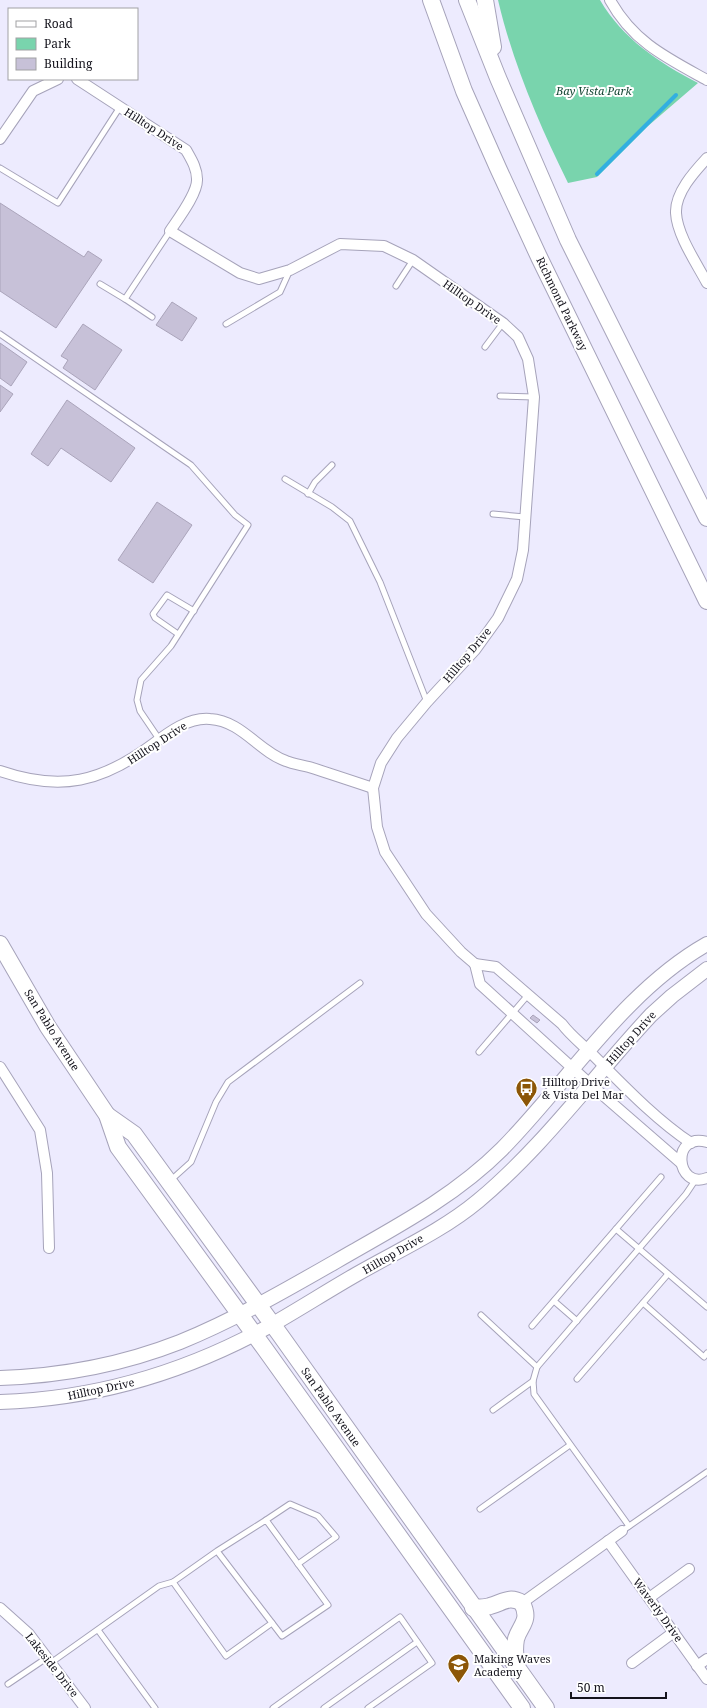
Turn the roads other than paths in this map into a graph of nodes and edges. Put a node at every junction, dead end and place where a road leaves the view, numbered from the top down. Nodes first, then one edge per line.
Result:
1 (431, 0) edge
2 (467, 0) edge
3 (485, 0) edge
4 (610, 0) edge
5 (498, 78) junction
6 (56, 80) edge
7 (79, 80) edge
8 (707, 80) edge
9 (120, 107) junction
10 (0, 139) edge
11 (707, 158) edge
12 (0, 168) edge
13 (170, 232) junction
14 (413, 260) junction
15 (290, 270) junction
16 (707, 283) edge
17 (100, 284) dead end
18 (396, 286) dead end
19 (125, 299) junction
20 (152, 317) dead end
21 (503, 323) junction
22 (226, 324) dead end
23 (0, 334) edge
24 (485, 347) dead end
25 (500, 396) dead end
26 (534, 396) junction
27 (332, 465) dead end
28 (285, 479) dead end
29 (308, 494) junction
30 (493, 514) dead end
31 (525, 517) junction
32 (707, 518) edge
33 (707, 601) edge
34 (194, 611) junction
35 (178, 634) junction
36 (427, 702) junction
37 (159, 739) junction
38 (0, 771) edge
39 (373, 788) junction
40 (0, 944) edge
41 (707, 944) edge
42 (475, 964) junction
43 (707, 969) edge
44 (360, 983) dead end
45 (528, 995) junction
46 (512, 1013) junction
47 (589, 1051) junction
48 (479, 1052) dead end
49 (0, 1067) edge
50 (605, 1067) junction
51 (574, 1068) junction
52 (590, 1084) junction
53 (107, 1115) junction
54 (707, 1142) edge
55 (691, 1143) junction
56 (681, 1163) junction
57 (661, 1177) dead end
58 (707, 1178) edge
59 (696, 1179) junction
60 (169, 1182) junction
61 (616, 1229) junction
62 (49, 1248) dead end
63 (639, 1248) junction
64 (668, 1274) junction
65 (554, 1301) junction
66 (643, 1304) junction
67 (259, 1305) junction
68 (707, 1307) edge
69 (239, 1314) junction
70 (481, 1315) dead end
71 (577, 1321) junction
72 (272, 1324) junction
73 (532, 1326) dead end
74 (253, 1334) junction
75 (707, 1353) edge
76 (537, 1367) junction
77 (0, 1378) edge
78 (577, 1379) dead end
79 (533, 1381) junction
80 (0, 1402) edge
81 (493, 1410) dead end
82 (570, 1445) junction
83 (707, 1472) edge
84 (480, 1509) dead end
85 (266, 1520) junction
86 (626, 1529) junction
87 (608, 1541) junction
88 (216, 1551) junction
89 (298, 1564) junction
90 (689, 1569) dead end
91 (173, 1582) junction
92 (649, 1598) junction
93 (522, 1604) junction
94 (0, 1608) edge
95 (473, 1608) junction
96 (272, 1623) junction
97 (98, 1630) junction
98 (674, 1632) junction
99 (417, 1642) junction
100 (707, 1659) edge
101 (50, 1660) junction
102 (632, 1663) dead end
103 (697, 1666) junction
104 (516, 1668) junction
105 (707, 1679) edge
106 (8, 1684) dead end
107 (85, 1708) edge
108 (155, 1708) edge
109 (273, 1708) edge
110 (324, 1708) edge
111 (368, 1708) edge
112 (522, 1708) edge
113 (546, 1708) edge

1 - 33 main road, Richmond Parkway
2 - 5 main road
3 - 5 main road
4 - 8 street
5 - 32 main road
6 - 10 street
7 - 9 street, Hilltop Drive
9 - 12 lane
9 - 13 street, Hilltop Drive
11 - 16 street
13 - 15 street, Hilltop Drive
13 - 19 lane
14 - 15 street, Hilltop Drive
14 - 18 lane
14 - 21 street, Hilltop Drive
15 - 22 lane
17 - 19 lane
19 - 20 lane
21 - 24 lane
21 - 26 street, Hilltop Drive
23 - 34 lane
25 - 26 lane
26 - 31 street, Hilltop Drive
27 - 29 lane
28 - 29 lane
29 - 36 lane
30 - 31 lane
31 - 36 street, Hilltop Drive
34 - 35 lane
34 - 35 lane
35 - 37 lane
36 - 39 street, Hilltop Drive
37 - 38 street, Hilltop Drive
37 - 39 street, Hilltop Drive
39 - 42 street, Hilltop Drive
40 - 53 main road, San Pablo Avenue
41 - 47 main road, Hilltop Drive
42 - 45 street
42 - 46 street
43 - 50 main road, Hilltop Drive
44 - 60 lane
45 - 46 lane
45 - 47 street
46 - 48 lane
46 - 51 street
47 - 50 street
47 - 51 main road, Hilltop Drive
49 - 62 street
50 - 52 main road, Hilltop Drive
50 - 55 street
51 - 52 street
51 - 67 main road, Hilltop Drive
52 - 56 street
52 - 72 main road, Hilltop Drive
53 - 60 main road, San Pablo Avenue
53 - 69 main road, San Pablo Avenue
54 - 55 street
55 - 56 street
56 - 59 street
57 - 61 lane
58 - 59 street
59 - 63 lane
60 - 67 main road, San Pablo Avenue
61 - 63 lane
61 - 65 lane
63 - 64 lane
63 - 71 lane
64 - 66 lane
64 - 68 lane
65 - 71 lane
65 - 73 lane
66 - 75 lane
66 - 78 lane
67 - 69 main road, Hilltop Drive
67 - 72 main road, San Pablo Avenue
69 - 74 main road, San Pablo Avenue
69 - 77 main road, Hilltop Drive
70 - 76 lane
71 - 76 lane
72 - 74 main road, Hilltop Drive
72 - 95 main road, San Pablo Avenue
74 - 80 main road, Hilltop Drive
74 - 112 main road, San Pablo Avenue
76 - 79 lane
79 - 81 lane
79 - 82 lane
82 - 84 lane
82 - 86 lane
83 - 86 lane
85 - 88 lane
85 - 89 lane
85 - 89 lane
86 - 87 street
87 - 92 street, Waverly Drive
87 - 93 street
88 - 91 lane
88 - 96 lane
89 - 96 lane
90 - 92 street
91 - 96 lane
91 - 97 lane
92 - 98 street, Waverly Drive
93 - 95 main road
93 - 104 main road
94 - 101 street, Lakeside Drive
95 - 104 main road, San Pablo Avenue
97 - 101 lane
97 - 108 lane
98 - 102 street
98 - 103 street, Waverly Drive
99 - 109 lane
99 - 110 lane
99 - 111 lane
100 - 103 street
101 - 106 lane
101 - 107 street, Lakeside Drive
103 - 105 street, Waverly Drive
104 - 113 main road, San Pablo Avenue

